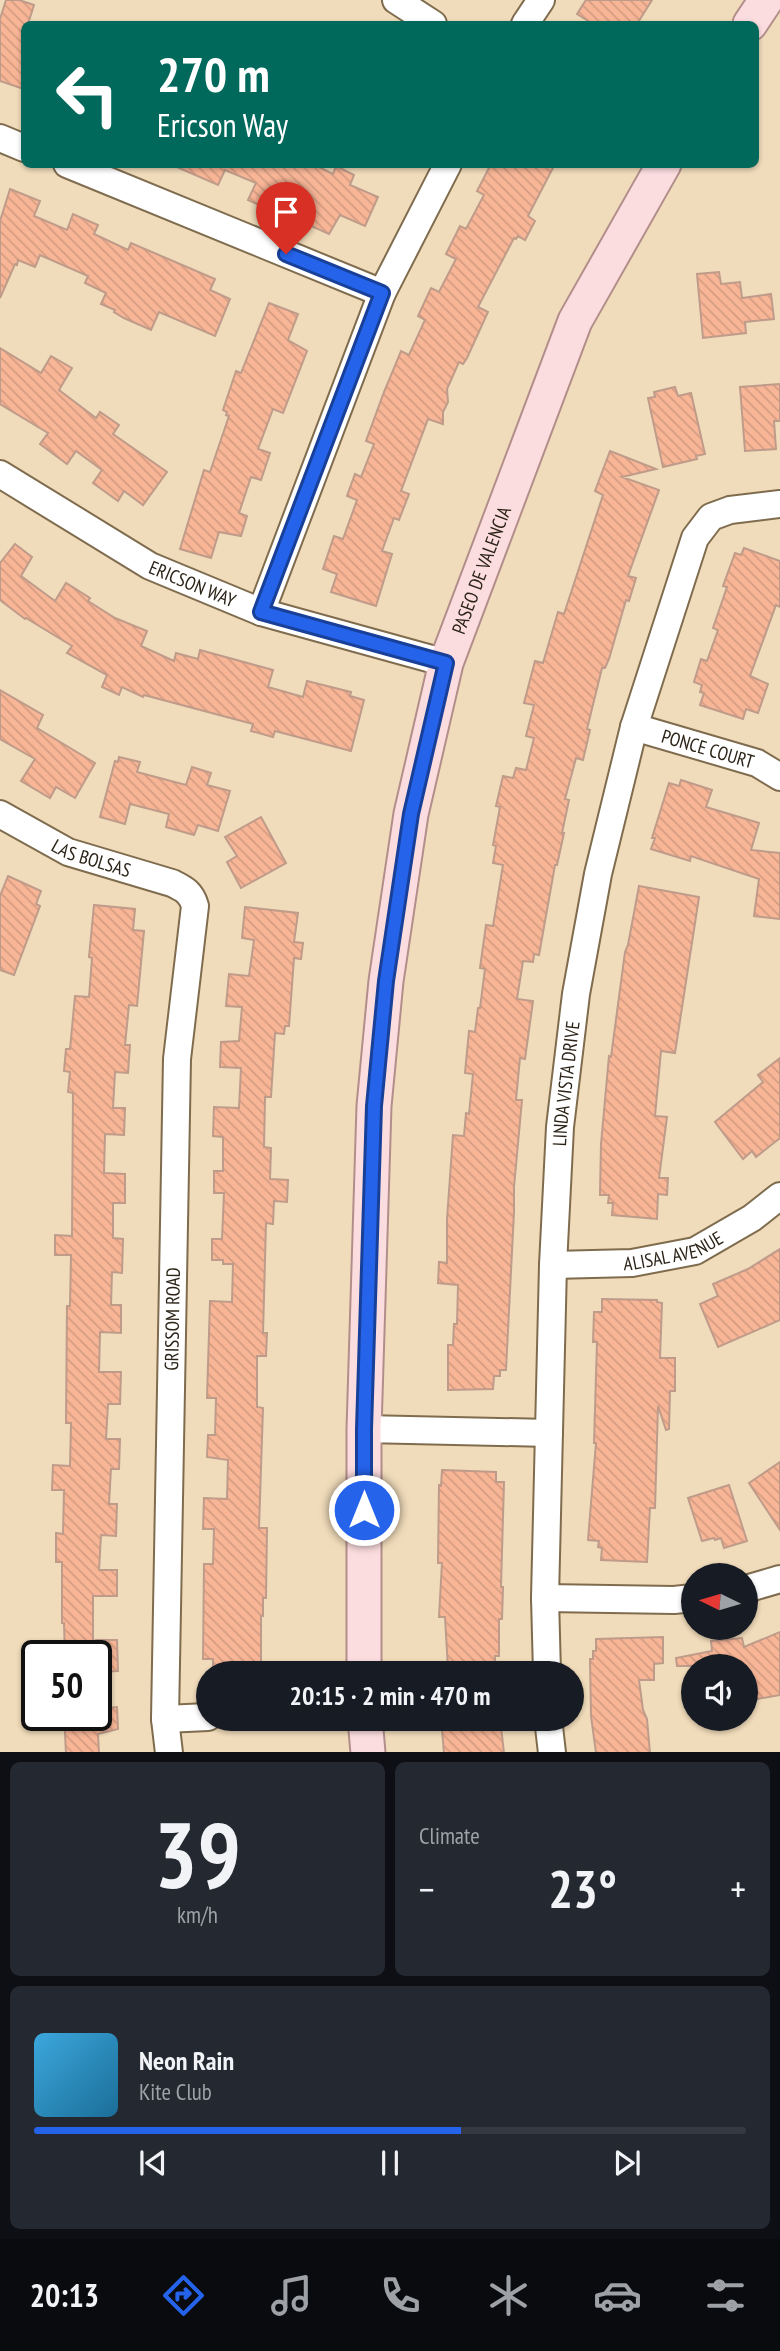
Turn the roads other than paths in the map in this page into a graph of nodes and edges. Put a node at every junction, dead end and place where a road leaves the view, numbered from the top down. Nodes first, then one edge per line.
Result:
1 (396, 0) edge
2 (541, 0) edge
3 (766, 0) edge
4 (428, 21) edge
5 (527, 21) edge
6 (752, 21) edge
7 (0, 138) edge
8 (21, 147) edge
9 (78, 168) edge
10 (446, 168) edge
11 (661, 168) edge
12 (382, 293) junction
13 (0, 474) edge
14 (780, 504) edge
15 (261, 612) junction
16 (446, 663) junction
17 (634, 727) junction
18 (780, 777) edge
19 (0, 814) edge
20 (186, 890) joint
21 (780, 1196) edge
22 (553, 1265) junction
23 (364, 1429) junction
24 (549, 1433) junction
25 (780, 1579) edge
26 (758, 1585) edge
27 (545, 1598) junction
28 (681, 1599) edge
29 (364, 1661) edge
30 (547, 1661) edge
31 (196, 1718) edge
32 (165, 1719) junction
33 (366, 1731) edge
34 (550, 1731) edge
35 (169, 1752) edge
36 (368, 1752) edge
37 (552, 1752) edge

1 - 4 street
2 - 5 street
3 - 6 main road
7 - 8 street
9 - 12 street
10 - 12 street
11 - 16 main road, PASEO DE VALENCIA
12 - 15 street
13 - 15 street, ERICSON WAY
14 - 17 street, LINDA VISTA DRIVE
15 - 16 street, ERICSON WAY
16 - 23 main road, PASEO DE VALENCIA
17 - 18 street, PONCE COURT
17 - 22 street, LINDA VISTA DRIVE
19 - 20 street, LAS BOLSAS
20 - 32 street, GRISSOM ROAD
21 - 22 street, ALISAL AVENUE
22 - 24 street, LINDA VISTA DRIVE
23 - 24 street
23 - 29 main road, PASEO DE VALENCIA
24 - 27 street, LINDA VISTA DRIVE
25 - 26 street
27 - 28 street
27 - 30 street, LINDA VISTA DRIVE
31 - 32 street
32 - 35 street, GRISSOM ROAD
33 - 36 main road
34 - 37 street

